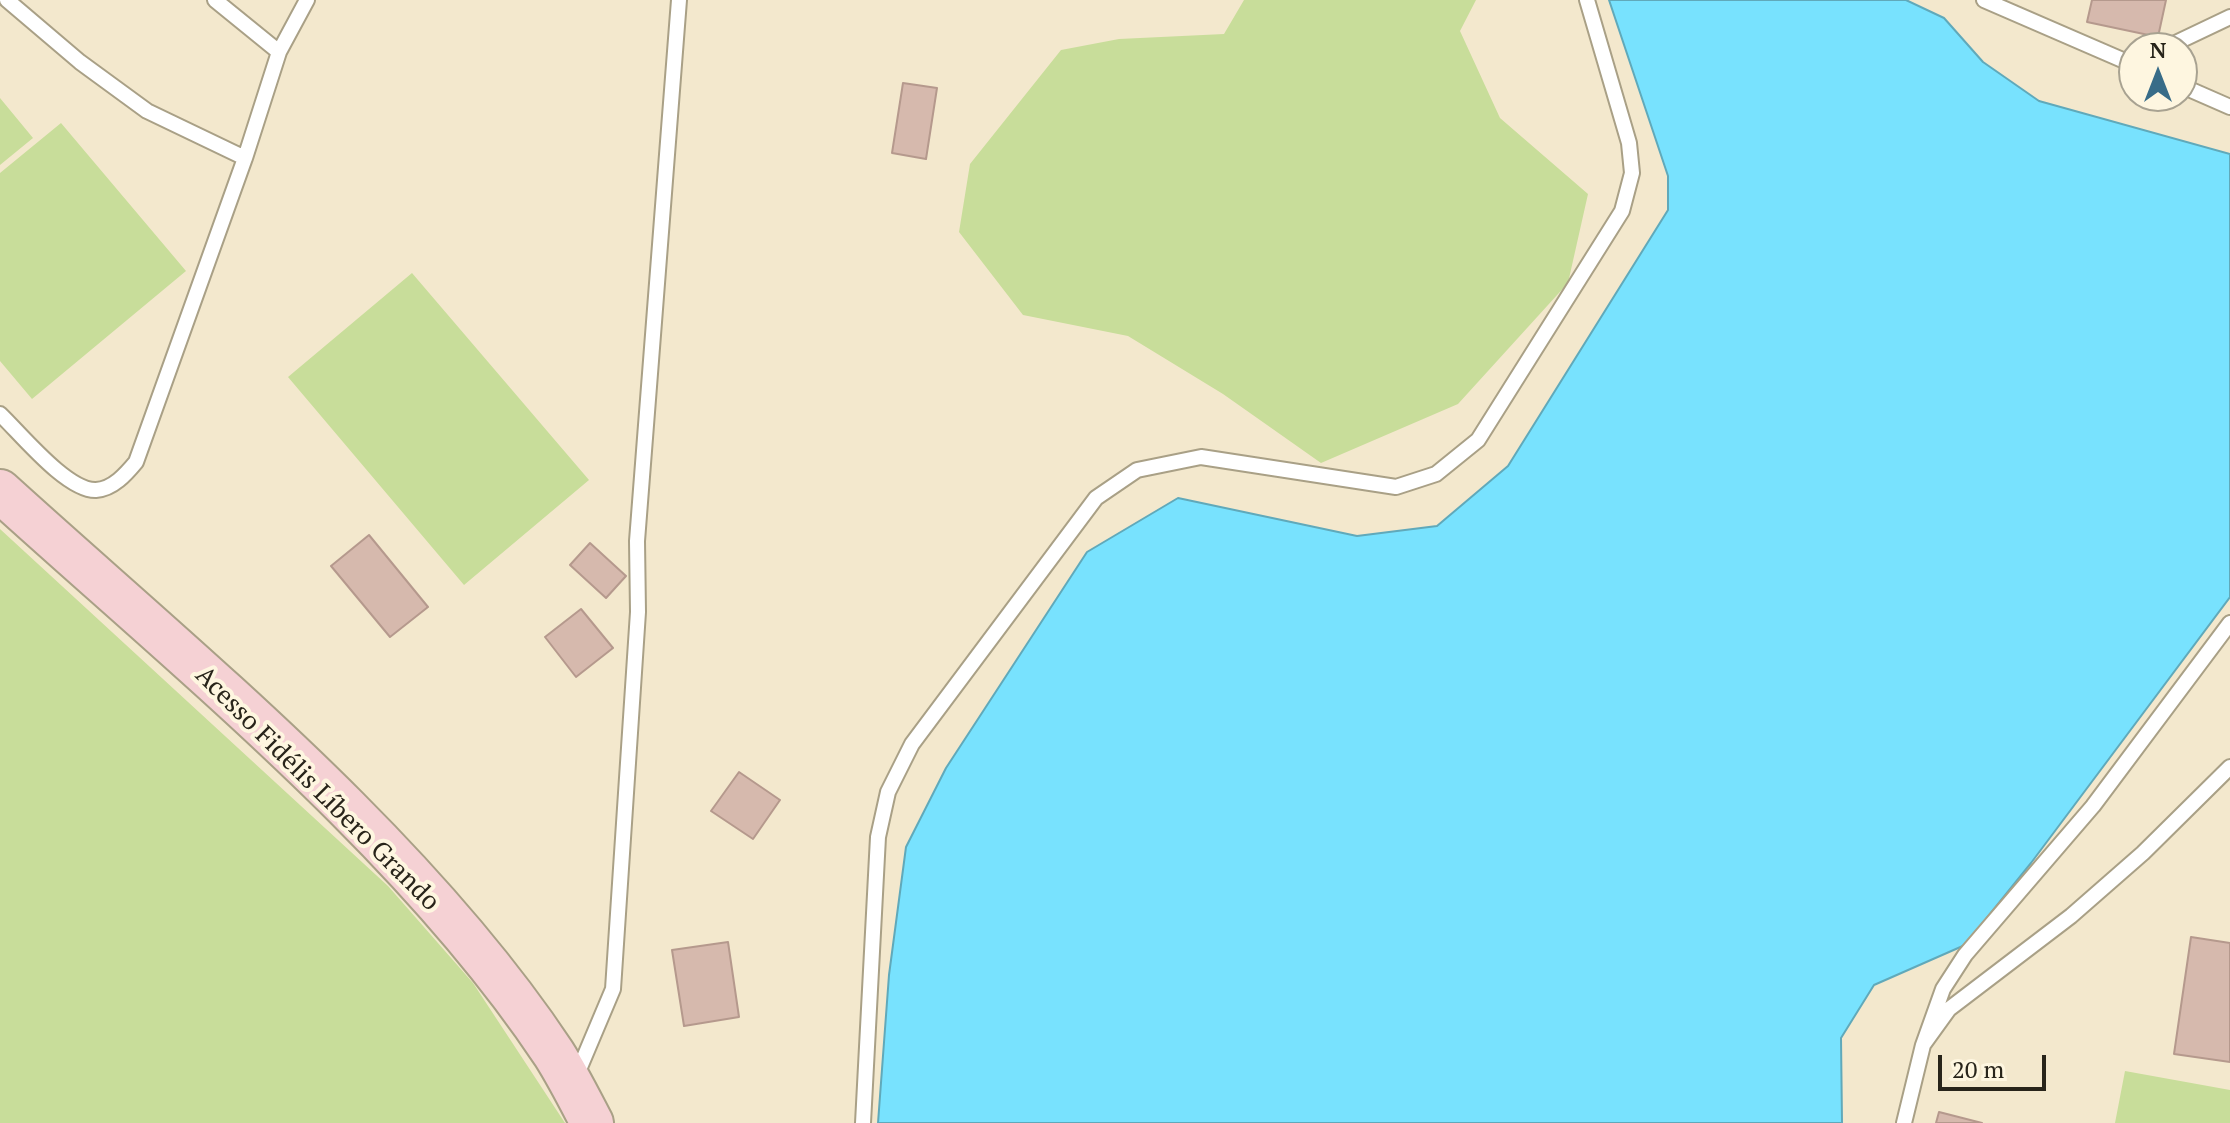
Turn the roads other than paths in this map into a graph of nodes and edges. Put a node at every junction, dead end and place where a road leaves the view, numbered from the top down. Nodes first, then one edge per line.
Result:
1 (7, 0) edge
2 (215, 0) edge
3 (307, 0) edge
4 (679, 0) edge
5 (1587, 0) edge
6 (1984, 0) edge
7 (2230, 17) edge
8 (2198, 32) edge
9 (279, 52) junction
10 (2118, 58) edge
11 (2198, 93) edge
12 (2230, 107) edge
13 (245, 158) junction
14 (0, 414) edge
15 (0, 491) edge
16 (2230, 623) edge
17 (2230, 767) edge
18 (1923, 1045) junction
19 (572, 1087) junction
20 (592, 1123) edge
21 (863, 1123) edge
22 (1904, 1123) edge

1 - 13 lane
2 - 9 lane
3 - 9 lane
4 - 19 lane
5 - 21 lane
6 - 10 lane
7 - 8 lane
9 - 13 lane
11 - 12 lane
13 - 14 lane
15 - 19 street, Acesso Fidélis Líbero Grando
16 - 18 lane
17 - 18 lane
18 - 22 lane
19 - 20 street, Acesso Fidélis Líbero Grando

